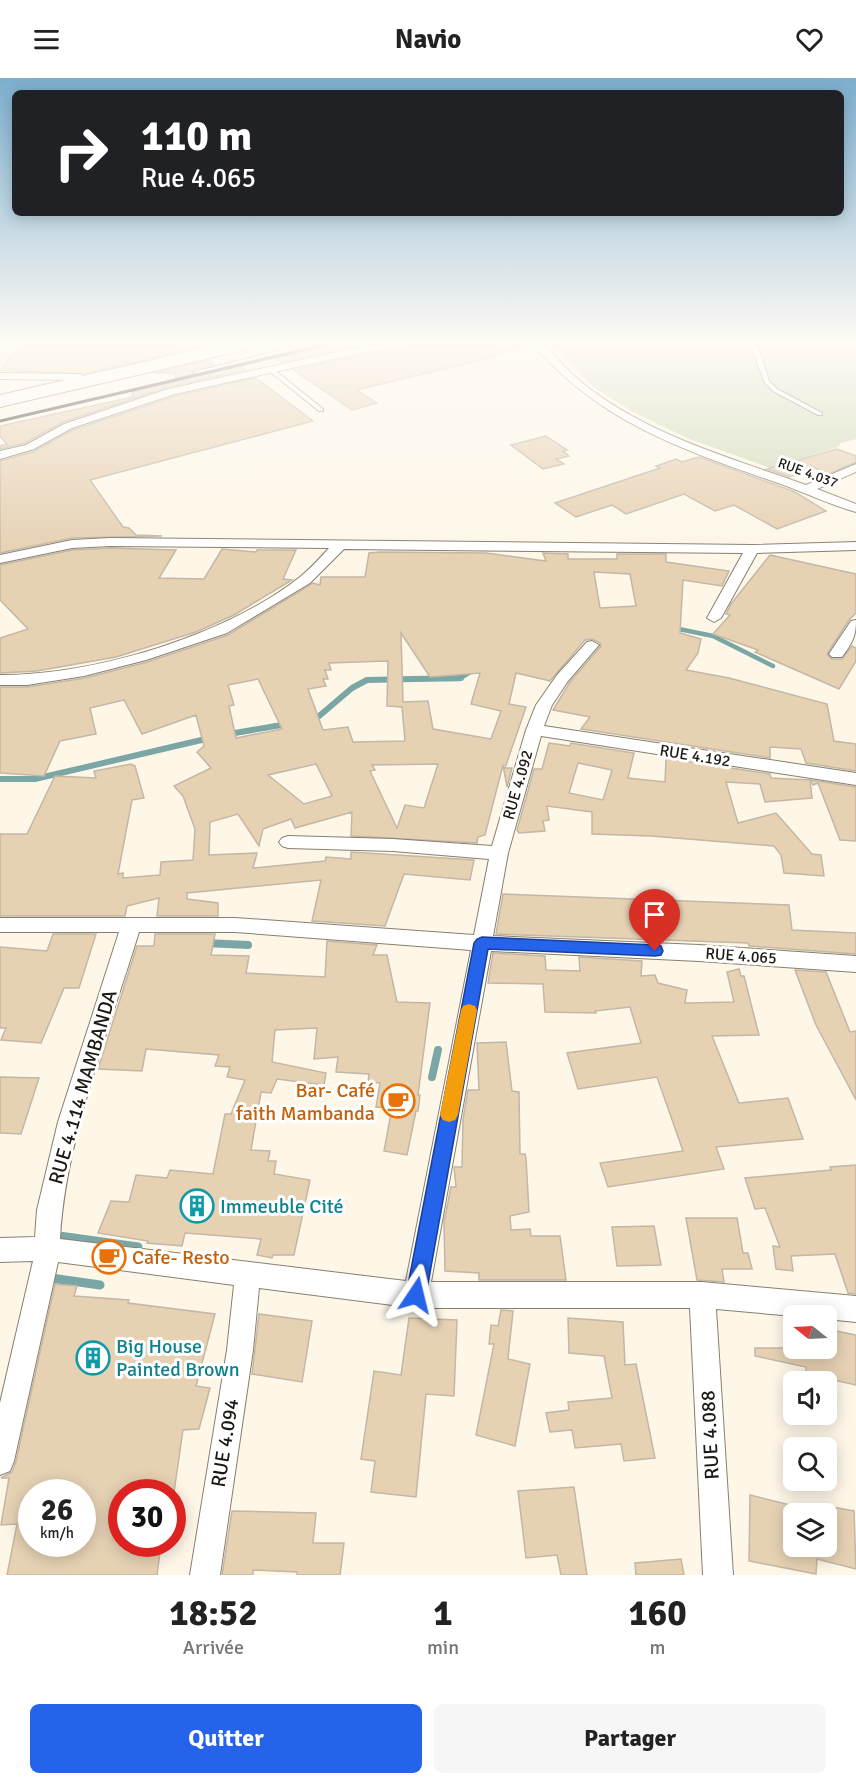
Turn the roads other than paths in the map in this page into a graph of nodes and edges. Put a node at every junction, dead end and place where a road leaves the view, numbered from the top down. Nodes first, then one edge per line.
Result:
1 (111, 411) edge
2 (618, 411) edge
3 (814, 411) edge
4 (820, 414) dead end
5 (0, 455) edge
6 (856, 468) edge
7 (808, 488) junction
8 (856, 508) edge
9 (339, 546) junction
10 (856, 546) edge
11 (752, 549) junction
12 (0, 559) edge
13 (714, 618) dead end
14 (856, 624) edge
15 (592, 645) dead end
16 (837, 654) dead end
17 (0, 680) edge
18 (534, 730) junction
19 (856, 779) edge
20 (288, 842) dead end
21 (499, 853) junction
22 (0, 925) edge
23 (131, 927) junction
24 (482, 943) junction
25 (856, 964) edge
26 (47, 1249) junction
27 (0, 1250) edge
28 (248, 1274) junction
29 (416, 1295) junction
30 (702, 1295) junction
31 (856, 1309) edge
32 (0, 1461) edge
33 (205, 1575) edge
34 (718, 1575) edge

1 - 5 street
2 - 7 street, RUE 4.037
3 - 4 lane
6 - 7 street
7 - 8 street, RUE 4.037
9 - 11 street
9 - 12 street
9 - 17 street
10 - 11 street
11 - 13 street
14 - 16 street
15 - 18 street, RUE 4.092
18 - 19 street, RUE 4.192
18 - 21 street, RUE 4.092
20 - 21 street
21 - 24 street, RUE 4.092
22 - 23 street, RUE 4.065
23 - 24 street, RUE 4.065
23 - 26 street, RUE 4.114 MAMBANDA
24 - 25 street, RUE 4.065
24 - 29 street, RUE 4.092
26 - 27 street
26 - 28 street
26 - 32 street, RUE 4.114 MAMBANDA
28 - 29 street
28 - 33 street, RUE 4.094
29 - 30 street
30 - 31 street
30 - 34 street, RUE 4.088

